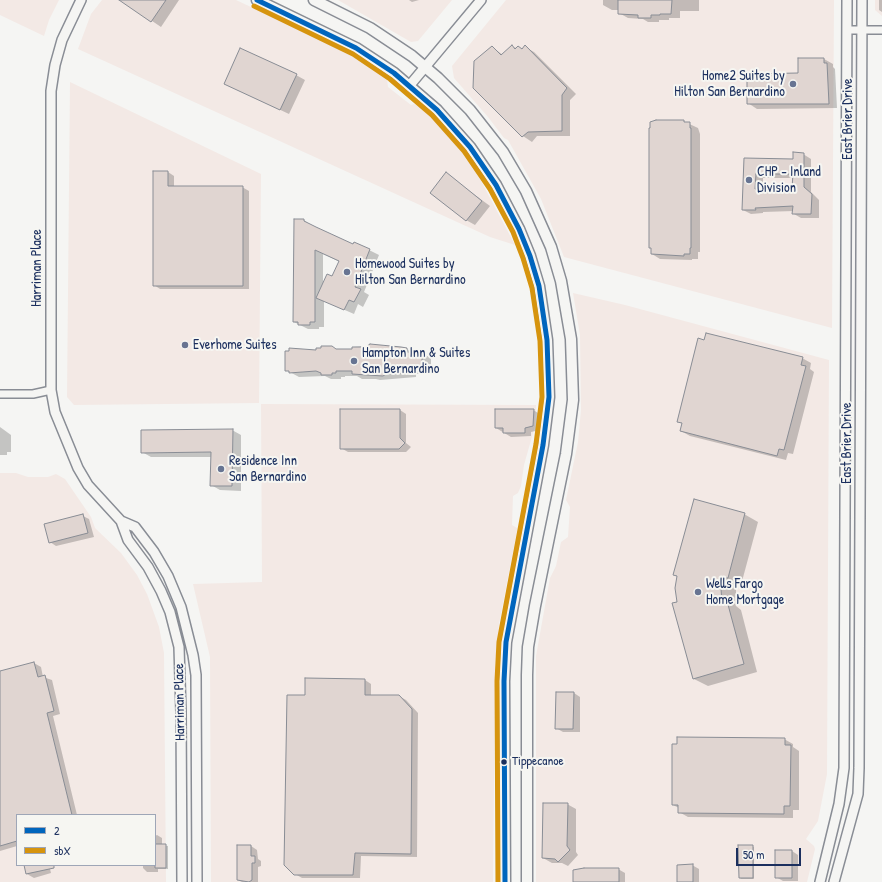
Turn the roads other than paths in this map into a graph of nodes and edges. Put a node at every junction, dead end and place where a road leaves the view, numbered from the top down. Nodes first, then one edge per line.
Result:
1 (81, 0) edge
2 (257, 0) edge
3 (314, 0) edge
4 (481, 0) edge
5 (847, 0) edge
6 (862, 0) edge
7 (848, 30) junction
8 (862, 30) junction
9 (882, 30) edge
10 (425, 66) junction
11 (410, 85) junction
12 (51, 390) junction
13 (0, 394) edge
14 (121, 521) junction
15 (182, 882) edge
16 (197, 882) edge
17 (505, 882) edge
18 (527, 882) edge
19 (820, 882) edge
20 (834, 882) edge

1 - 12 street, Harriman Place
2 - 11 main road
3 - 10 main road
4 - 10 street
5 - 7 street, East Brier Drive
6 - 8 street, East Brier Drive
7 - 8 street
7 - 19 street, East Brier Drive
8 - 9 street
8 - 20 street, East Brier Drive
10 - 11 street
10 - 18 main road
11 - 17 main road
12 - 13 street
12 - 14 street, Harriman Place
14 - 15 street, Harriman Place
14 - 16 street, Harriman Place

